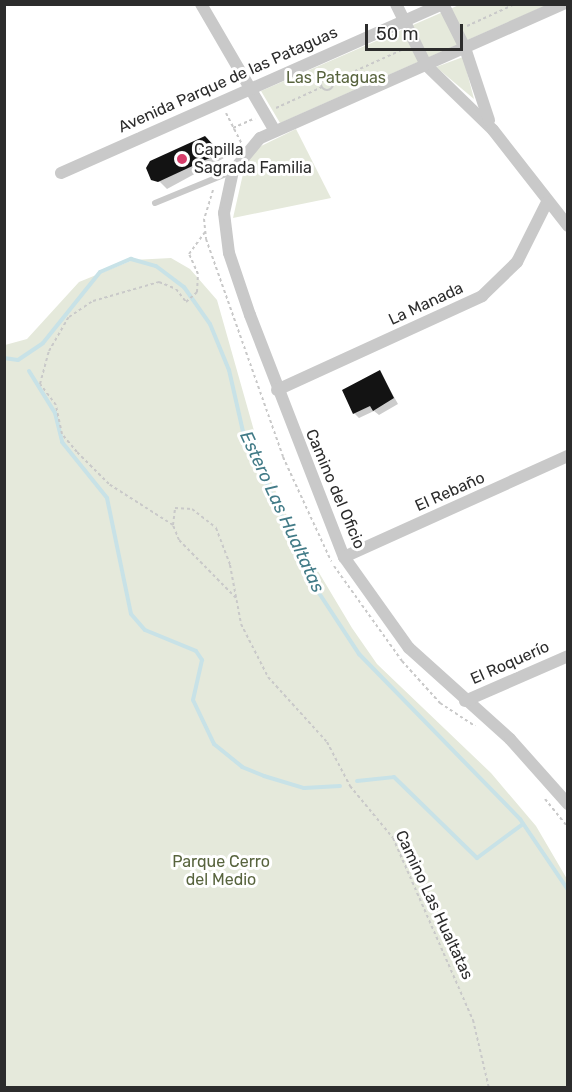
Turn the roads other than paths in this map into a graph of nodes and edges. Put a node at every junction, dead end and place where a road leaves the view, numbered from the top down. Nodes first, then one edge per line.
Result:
1 (201, 4) edge
2 (396, 4) edge
3 (443, 4) edge
4 (563, 4) edge
5 (401, 23) junction
6 (465, 48) junction
7 (426, 65) junction
8 (250, 89) junction
9 (493, 130) junction
10 (275, 131) junction
11 (233, 171) junction
12 (61, 173) dead end
13 (547, 201) junction
14 (155, 202) dead end
15 (567, 226) edge
16 (277, 390) junction
17 (567, 456) edge
18 (345, 557) junction
19 (567, 656) edge
20 (465, 701) junction
21 (567, 804) edge

1 - 8 street
2 - 5 street
3 - 5 street, Avenida Parque de las Pataguas
3 - 6 street
4 - 6 street
5 - 7 street
5 - 8 street, Avenida Parque de las Pataguas
6 - 7 street
6 - 9 street
7 - 9 street
7 - 10 street
8 - 10 street
8 - 12 street, Avenida Parque de las Pataguas
9 - 13 street
10 - 11 street, Camino del Oficio
11 - 14 lane
11 - 16 street, Camino del Oficio
13 - 15 street
13 - 16 street, La Manada
16 - 18 street, Camino del Oficio
17 - 18 street, El Rebaño
18 - 20 street, Camino del Oficio
19 - 20 street, El Roquerío
20 - 21 street, Camino del Oficio

